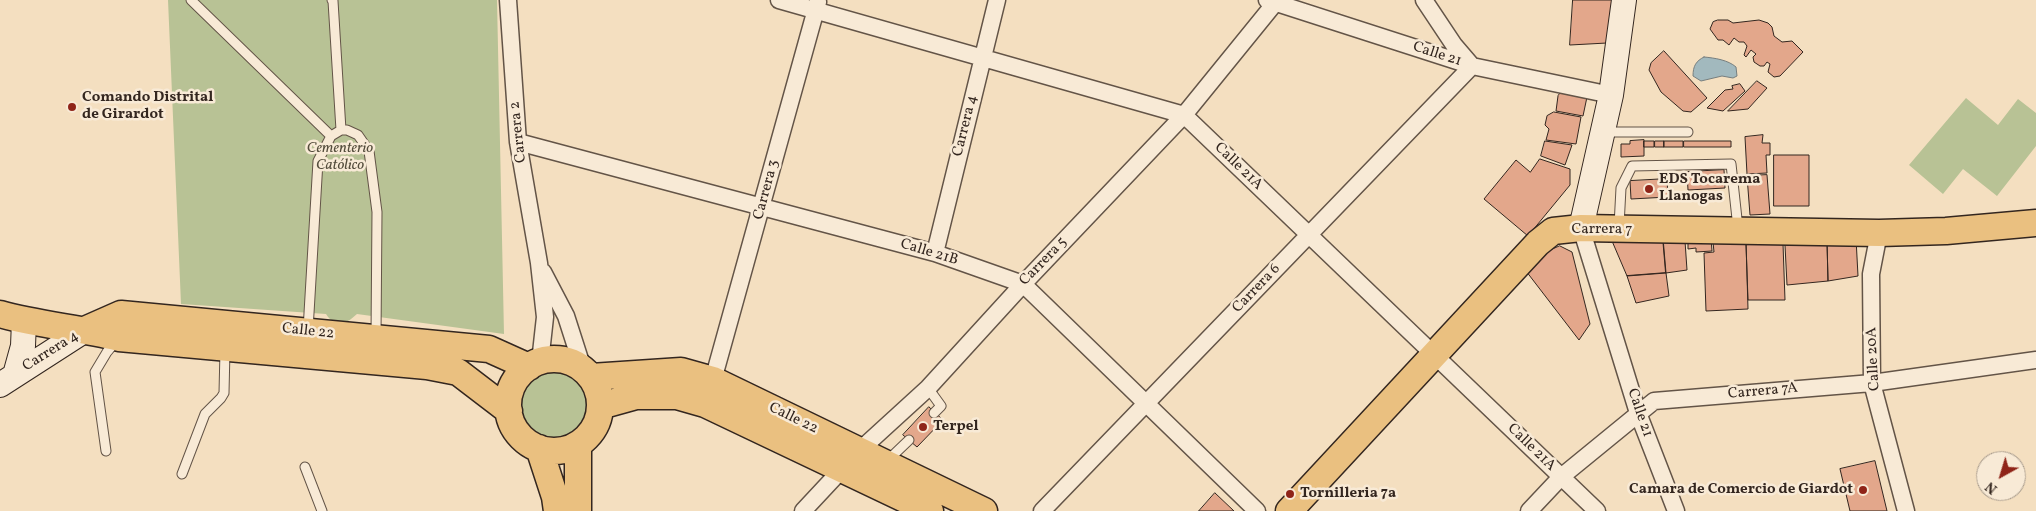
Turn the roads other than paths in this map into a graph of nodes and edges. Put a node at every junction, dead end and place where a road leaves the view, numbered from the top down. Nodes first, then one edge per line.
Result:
1 (192, 0) edge
2 (332, 0) edge
3 (508, 0) edge
4 (779, 0) edge
5 (997, 0) edge
6 (1424, 0) edge
7 (1624, 0) edge
8 (1271, 1) edge
9 (817, 5) edge
10 (982, 58) junction
11 (1472, 66) junction
12 (1611, 95) junction
13 (1184, 115) junction
14 (341, 130) junction
15 (1602, 132) junction
16 (1688, 132) dead end
17 (331, 136) junction
18 (518, 142) junction
19 (762, 207) junction
20 (2036, 223) edge
21 (1580, 228) junction
22 (1619, 229) junction
23 (1739, 231) junction
24 (1879, 233) junction
25 (1309, 235) junction
26 (934, 253) junction
27 (539, 263) junction
28 (1023, 284) junction
29 (12, 318) edge
30 (87, 330) junction
31 (177, 331) junction
32 (308, 332) junction
33 (119, 338) junction
34 (376, 338) junction
35 (226, 347) junction
36 (1434, 355) junction
37 (2036, 360) edge
38 (534, 364) junction
39 (587, 373) junction
40 (8, 380) edge
41 (713, 380) junction
42 (1872, 384) junction
43 (928, 388) junction
44 (1147, 404) junction
45 (600, 406) junction
46 (509, 411) junction
47 (934, 413) dead end
48 (1638, 413) junction
49 (909, 440) dead end
50 (578, 445) junction
51 (539, 448) junction
52 (106, 451) dead end
53 (851, 460) junction
54 (885, 463) junction
55 (305, 467) dead end
56 (182, 474) dead end
57 (1561, 477) junction
58 (322, 511) edge
59 (557, 511) edge
60 (578, 511) edge
61 (803, 511) edge
62 (930, 511) edge
63 (984, 511) edge
64 (1042, 511) edge
65 (1257, 511) edge
66 (1289, 511) edge
67 (1529, 511) edge
68 (1597, 511) edge
69 (1676, 511) edge
70 (1906, 511) edge

1 - 17 lane
2 - 14 lane
3 - 18 street, Carrera 2
4 - 9 street, Calle 21A
5 - 10 street, Carrera 4
6 - 11 street
7 - 12 street
8 - 11 street, Calle 21
8 - 13 street, Carrera 5
9 - 10 street, Calle 21A
9 - 19 street, Carrera 3
10 - 13 street, Calle 21A
10 - 26 street, Carrera 4
11 - 12 street, Calle 21
11 - 25 street, Carrera 6
12 - 15 street
13 - 25 street, Calle 21A
13 - 28 street, Carrera 5
14 - 17 lane
14 - 34 lane
15 - 16 lane
15 - 21 street
17 - 32 lane
18 - 19 street, Calle 21B
18 - 27 street, Carrera 2
19 - 26 street, Calle 21B
19 - 41 street, Carrera 3
20 - 24 main road, Carrera 7
21 - 22 main road, Carrera 7
21 - 36 main road, Carrera 7
21 - 48 street, Calle 21
22 - 23 main road, Carrera 7
22 - 23 lane
23 - 24 main road, Carrera 7
24 - 42 street, Calle 20A
25 - 36 street, Calle 21A
25 - 44 street, Carrera 6
26 - 28 street, Calle 21B
27 - 38 street, Carrera 2
27 - 39 street, Carrera 2
28 - 43 street, Carrera 5
28 - 44 street, Calle 21B
29 - 30 main road, Calle 22
29 - 40 street, Carrera 4
30 - 31 main road, Calle 22
30 - 33 main road, Calle 22
30 - 40 street, Carrera 4
31 - 32 main road, Calle 22
31 - 33 main road, Calle 22
31 - 35 main road, Calle 22
32 - 34 main road, Calle 22
33 - 52 lane
34 - 38 main road, Calle 22
35 - 46 main road, Calle 22
35 - 56 lane
36 - 57 street, Calle 21A
36 - 66 main road, Carrera 7
37 - 42 street, Carrera 7A
38 - 39 main road
38 - 46 main road
39 - 41 main road, Calle 22
39 - 45 main road
41 - 53 main road, Calle 22
42 - 48 street, Carrera 7A
42 - 70 street, Calle 20A
43 - 47 lane
43 - 53 street, Carrera 5
44 - 64 street, Carrera 6
44 - 65 street, Calle 21B
45 - 50 main road
45 - 53 main road, Calle 22
46 - 51 main road
48 - 57 street, Carrera 7A
48 - 69 street, Calle 21
49 - 54 lane
50 - 51 main road
50 - 60 main road
51 - 59 main road
53 - 54 main road, Calle 22
53 - 61 street, Carrera 5
53 - 62 main road, Calle 22
54 - 63 main road, Calle 22
55 - 58 lane
57 - 67 street, Carrera 7A
57 - 68 street, Calle 21A

